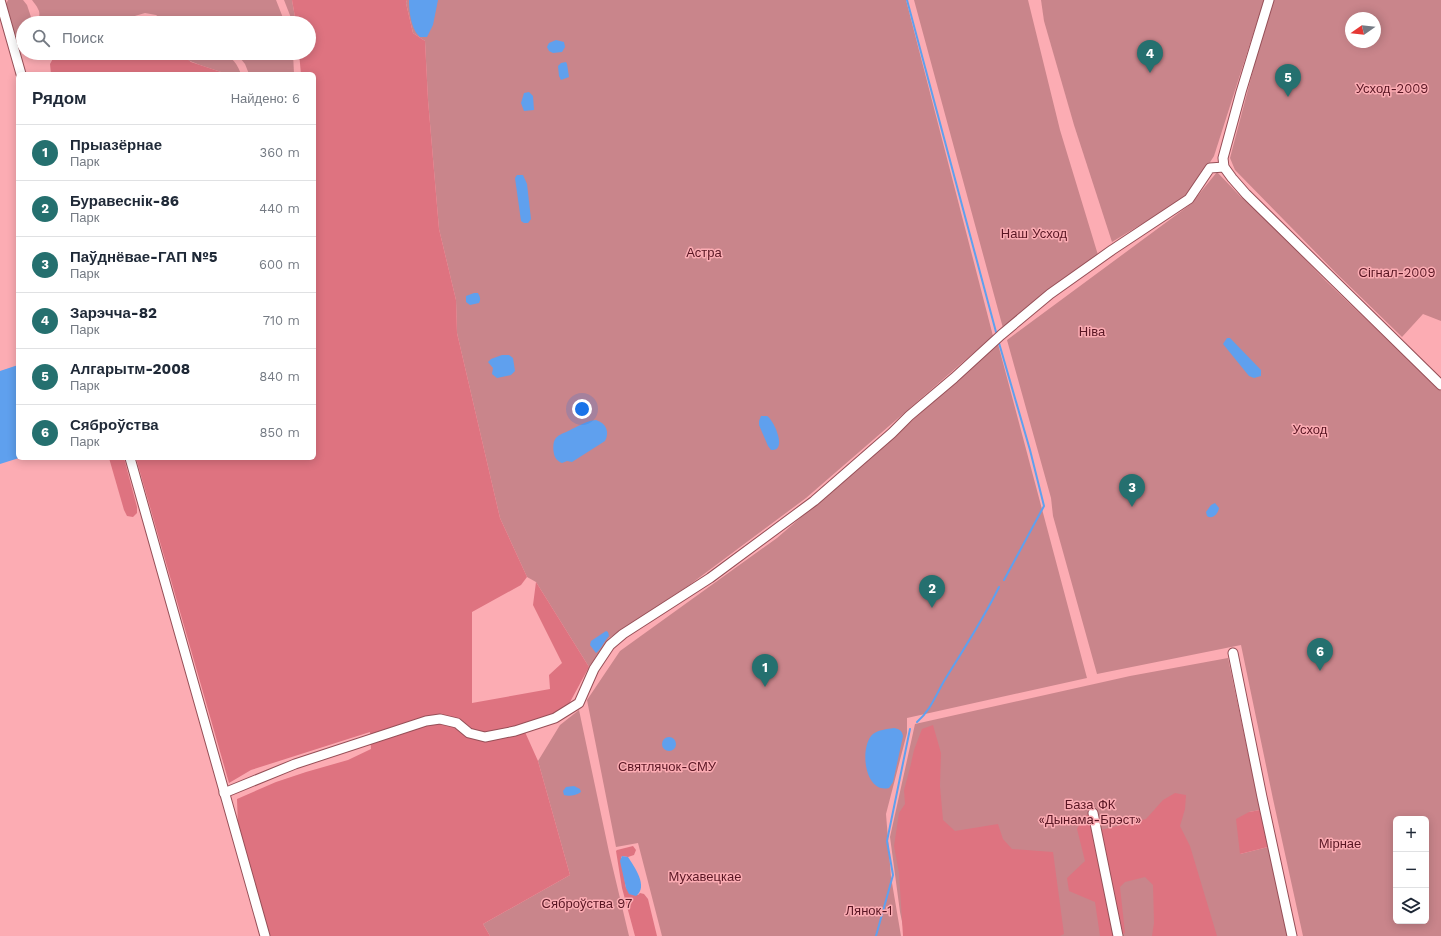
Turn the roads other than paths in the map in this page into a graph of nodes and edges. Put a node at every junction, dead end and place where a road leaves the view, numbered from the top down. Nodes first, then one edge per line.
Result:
1 (0, 0) edge
2 (1269, 0) edge
3 (16, 56) edge
4 (17, 60) edge
5 (20, 72) edge
6 (1224, 167) junction
7 (1441, 385) edge
8 (131, 460) edge
9 (1233, 654) dead end
10 (224, 793) junction
11 (1093, 812) dead end
12 (265, 936) edge
13 (1118, 936) edge
14 (1292, 936) edge

1 - 3 street
2 - 6 street
4 - 5 street
6 - 7 street
6 - 10 street
8 - 10 street
9 - 14 street
10 - 12 street
11 - 13 street

